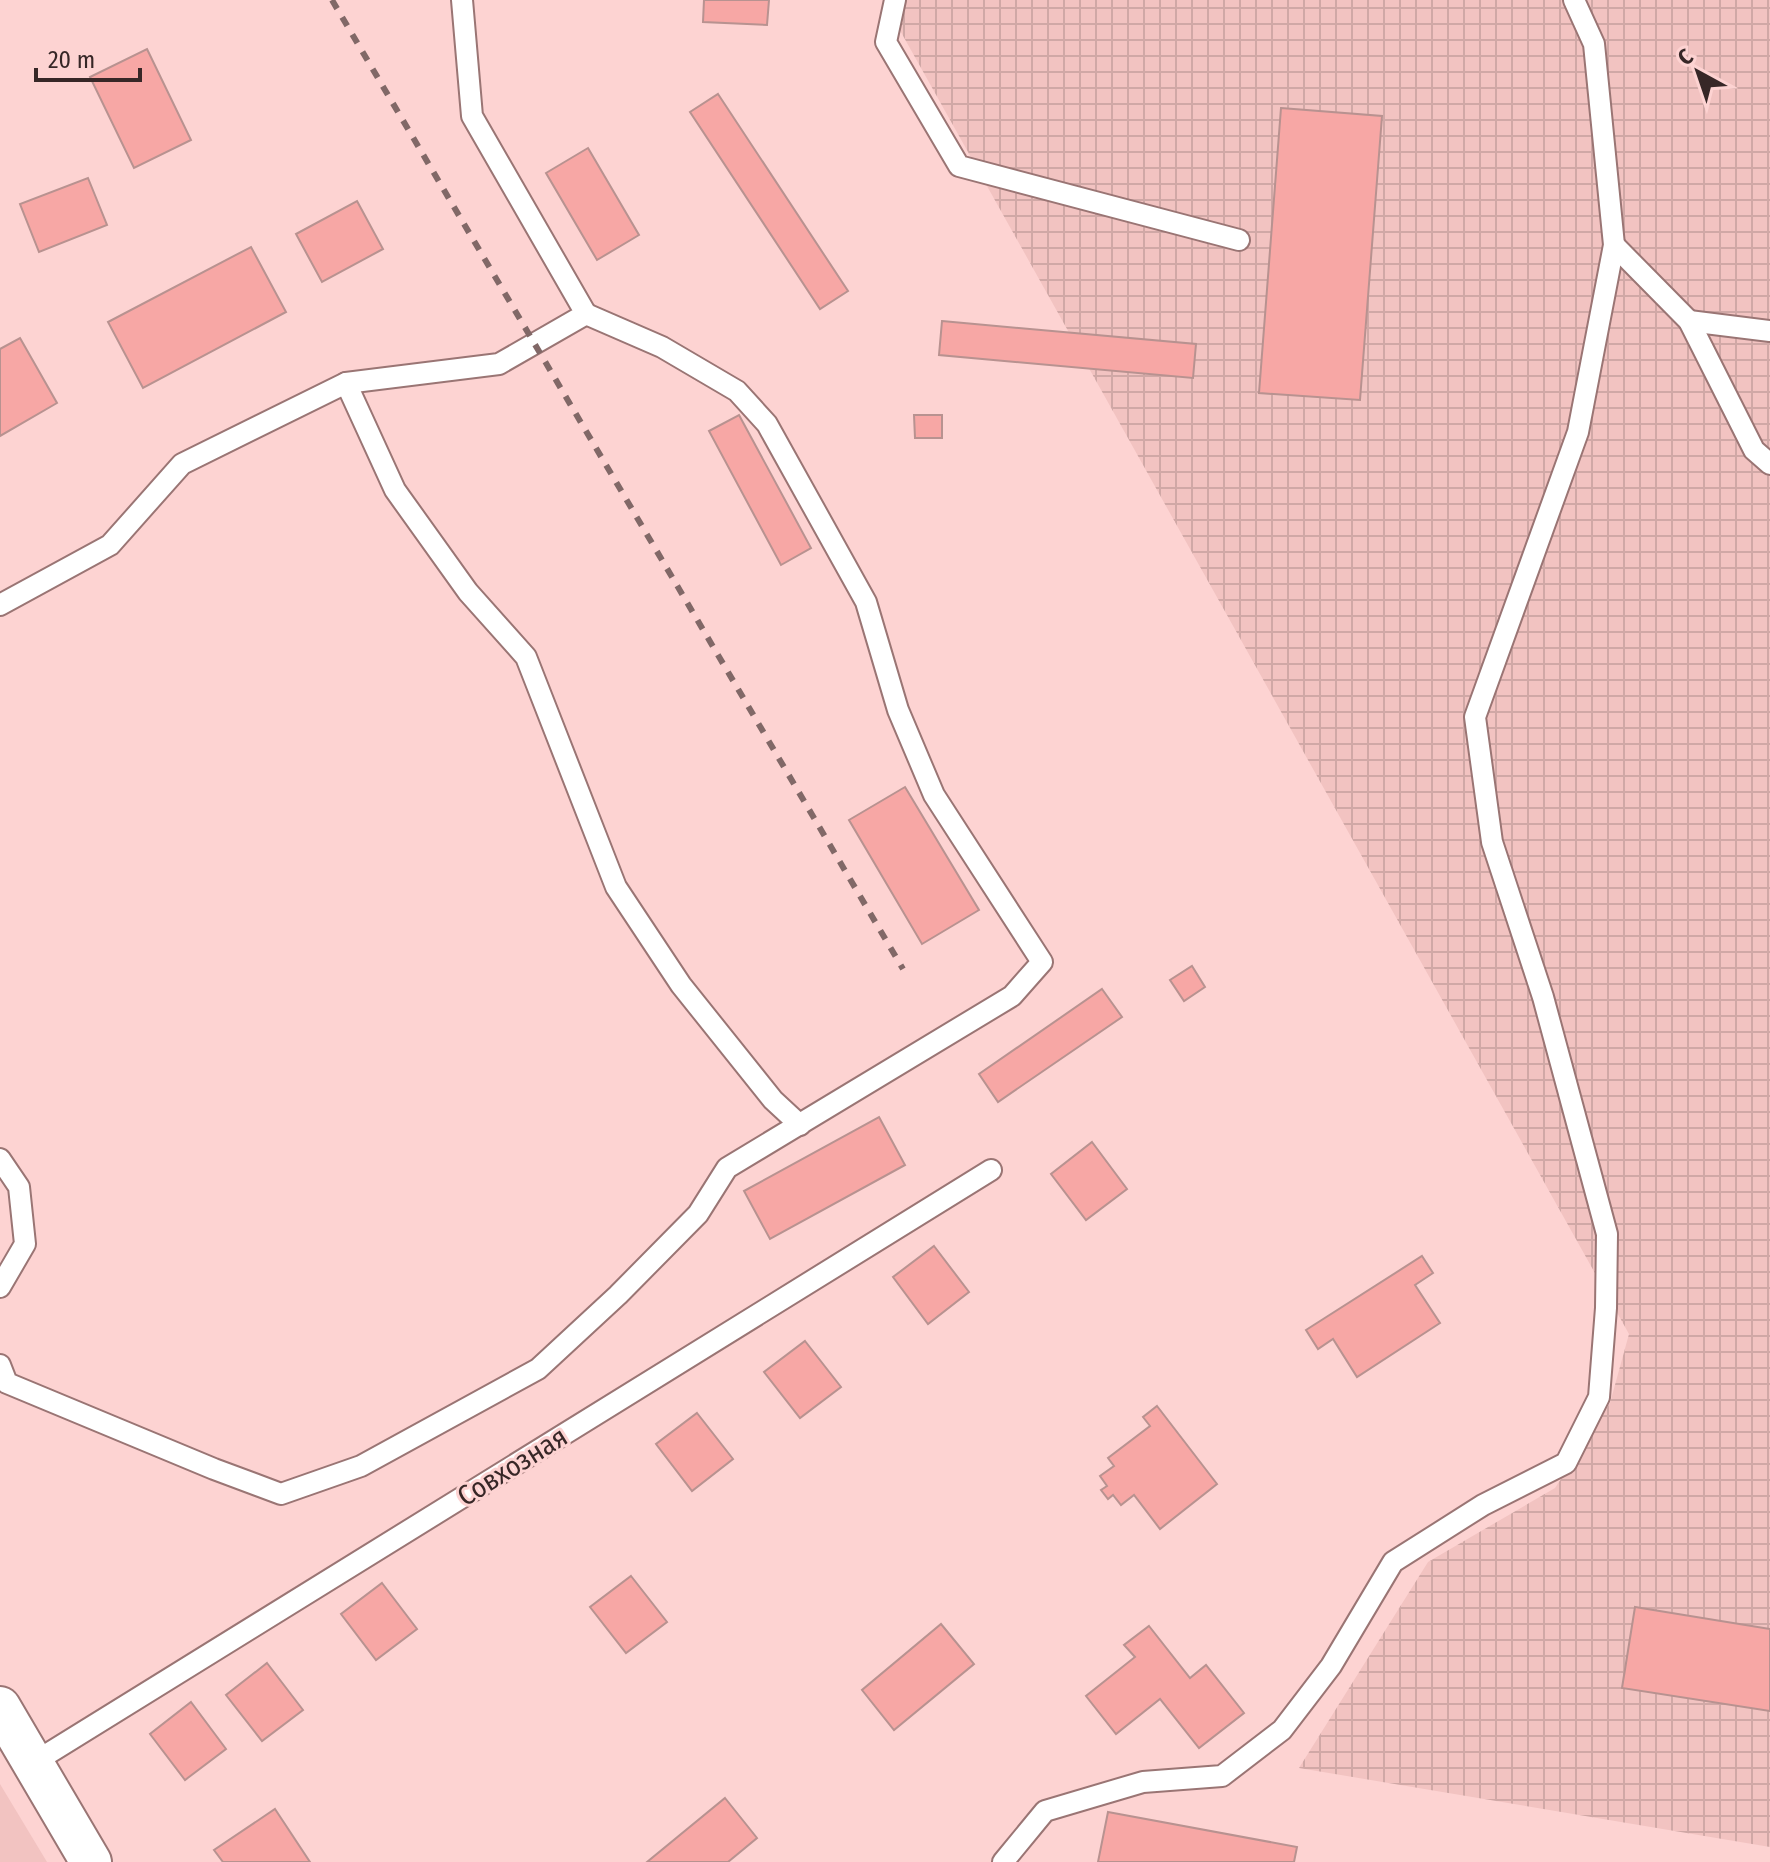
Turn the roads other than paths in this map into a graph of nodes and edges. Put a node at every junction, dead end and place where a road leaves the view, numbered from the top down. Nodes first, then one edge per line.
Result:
1 (462, 0) edge
2 (895, 0) edge
3 (1574, 0) edge
4 (1239, 240) dead end
5 (1614, 245) junction
6 (586, 314) junction
7 (1689, 321) junction
8 (1770, 331) edge
9 (346, 383) junction
10 (1770, 464) edge
11 (0, 605) edge
12 (800, 1125) junction
13 (0, 1159) edge
14 (991, 1170) dead end
15 (0, 1287) edge
16 (2, 1375) edge
17 (0, 1707) edge
18 (33, 1763) junction
19 (91, 1862) edge
20 (1003, 1862) edge

1 - 6 lane
2 - 4 lane
3 - 5 lane
5 - 7 lane
5 - 20 lane
6 - 9 lane
6 - 12 lane
7 - 8 lane
7 - 10 lane
9 - 11 lane
9 - 12 lane
12 - 16 lane
13 - 15 lane
14 - 18 lane, Совхозная
17 - 18 street
18 - 19 street

